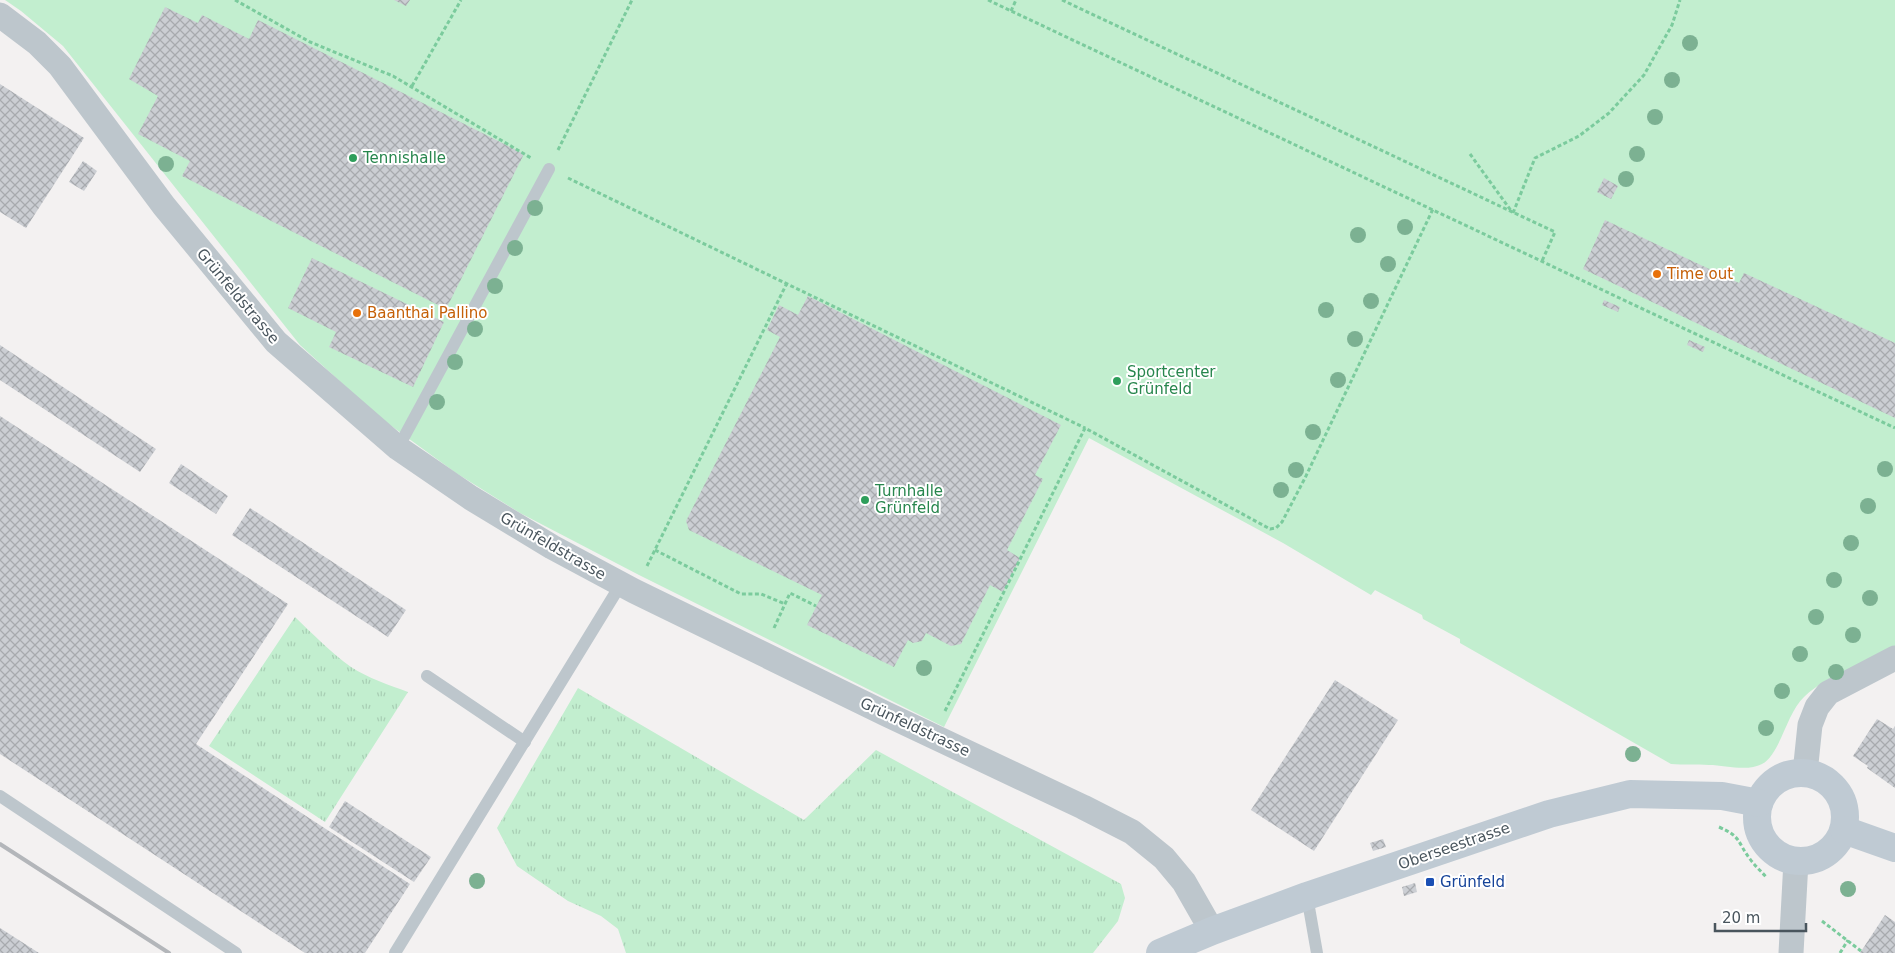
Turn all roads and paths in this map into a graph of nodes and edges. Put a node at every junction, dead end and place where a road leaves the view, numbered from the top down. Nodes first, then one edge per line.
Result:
1 (235, 0) edge
2 (461, 0) edge
3 (632, 0) edge
4 (988, 0) edge
5 (1016, 0) edge
6 (1062, 0) edge
7 (1680, 0) edge
8 (1011, 11) junction
9 (0, 15) edge
10 (412, 86) junction
11 (1470, 154) dead end
12 (549, 169) junction
13 (1433, 209) junction
14 (1513, 212) junction
15 (1542, 261) junction
16 (787, 283) junction
17 (1085, 428) junction
18 (1895, 428) edge
19 (398, 448) junction
20 (655, 550) junction
21 (628, 587) junction
22 (785, 604) junction
23 (816, 606) dead end
24 (775, 625) dead end
25 (1895, 658) edge
26 (427, 676) dead end
27 (933, 736) junction
28 (525, 742) junction
29 (1805, 773) junction
30 (0, 796) edge
31 (1759, 803) junction
32 (1713, 825) dead end
33 (1844, 830) junction
34 (1895, 848) edge
35 (1796, 861) junction
36 (1767, 878) dead end
37 (1307, 896) junction
38 (1821, 921) dead end
39 (1212, 931) junction
40 (1848, 940) junction
41 (1862, 951) dead end
42 (236, 953) edge
43 (395, 953) edge
44 (1160, 953) edge
45 (1318, 953) edge
46 (1790, 953) edge
47 (1840, 953) edge

1 - 10 path
2 - 10 path
3 - 12 path
4 - 8 path
5 - 8 path
6 - 14 path
7 - 14 path
8 - 13 path
9 - 19 street, Grünfeldstrasse
10 - 12 path
11 - 14 path
12 - 16 path
12 - 19 lane
13 - 15 path
13 - 17 path
14 - 15 path
15 - 18 path
16 - 17 path
16 - 20 path
17 - 27 path
19 - 21 street, Grünfeldstrasse
20 - 21 path
20 - 22 path
21 - 27 street, Grünfeldstrasse
21 - 28 lane
22 - 23 path
22 - 24 path
25 - 29 street
26 - 28 lane
27 - 39 street, Grünfeldstrasse
28 - 43 lane
29 - 31 street
29 - 33 street
30 - 42 lane
31 - 35 street
31 - 37 street, Oberseestrasse
32 - 36 path
33 - 34 street
33 - 35 street
35 - 46 street
37 - 39 street, Oberseestrasse
37 - 45 lane
38 - 40 path
39 - 44 street, Oberseestrasse
40 - 41 path
40 - 47 path

